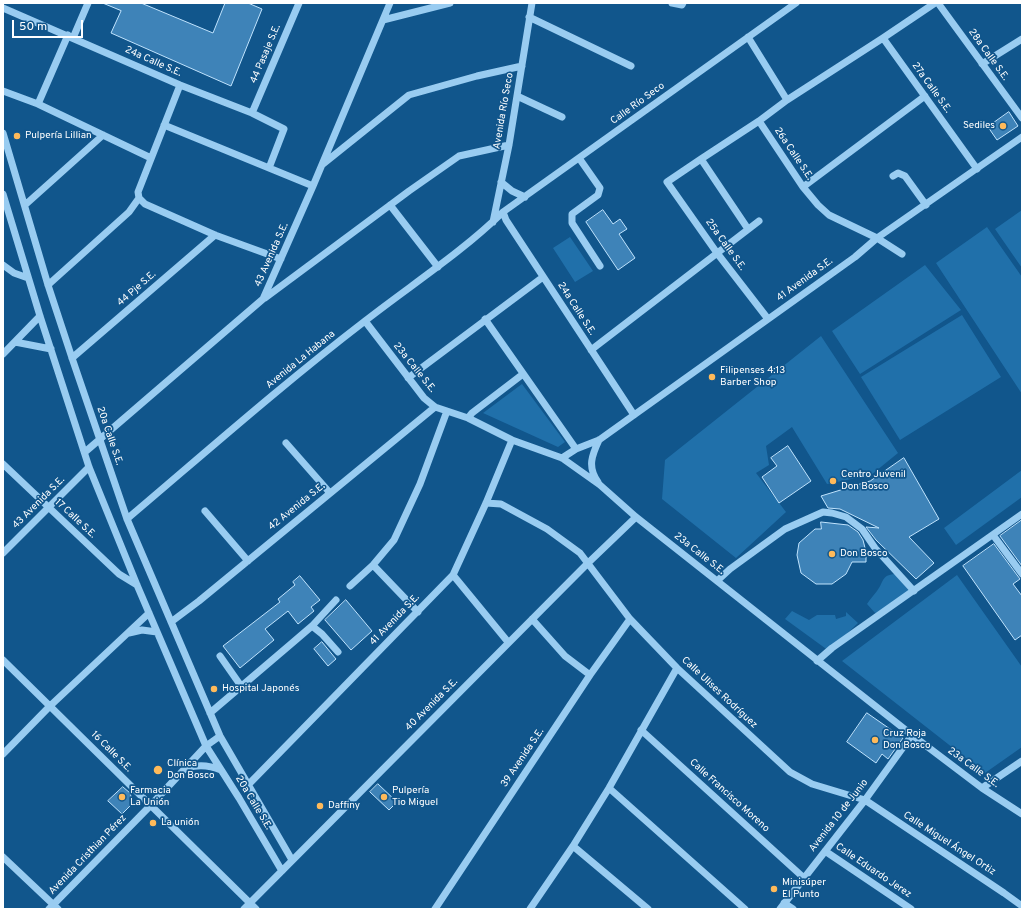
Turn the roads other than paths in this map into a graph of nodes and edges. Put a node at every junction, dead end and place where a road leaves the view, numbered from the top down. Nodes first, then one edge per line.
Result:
1 (88, 3) edge
2 (300, 3) edge
3 (390, 3) edge
4 (450, 3) edge
5 (532, 3) edge
6 (672, 3) edge
7 (796, 3) edge
8 (935, 3) edge
9 (938, 3) edge
10 (683, 4) edge
11 (3, 8) edge
12 (529, 17) junction
13 (383, 20) junction
14 (71, 37) junction
15 (748, 37) junction
16 (883, 38) junction
17 (1022, 39) edge
18 (982, 64) junction
19 (522, 66) junction
20 (631, 66) dead end
21 (180, 85) junction
22 (3, 91) edge
23 (517, 96) junction
24 (925, 96) junction
25 (787, 100) junction
26 (38, 104) junction
27 (252, 113) junction
28 (562, 117) dead end
29 (1022, 118) edge
30 (759, 121) junction
31 (164, 125) junction
32 (3, 133) edge
33 (103, 135) junction
34 (1022, 137) edge
35 (509, 144) junction
36 (151, 158) junction
37 (580, 158) junction
38 (701, 159) junction
39 (322, 165) junction
40 (269, 168) junction
41 (977, 169) junction
42 (893, 176) dead end
43 (501, 182) junction
44 (314, 186) junction
45 (803, 186) junction
46 (3, 194) edge
47 (525, 197) junction
48 (139, 198) junction
49 (25, 205) junction
50 (390, 205) junction
51 (926, 205) junction
52 (503, 212) junction
53 (759, 221) dead end
54 (493, 222) junction
55 (748, 229) junction
56 (215, 235) junction
57 (877, 238) junction
58 (716, 253) junction
59 (902, 254) dead end
60 (281, 259) junction
61 (3, 265) edge
62 (600, 266) dead end
63 (438, 267) junction
64 (543, 277) junction
65 (28, 278) junction
66 (48, 285) junction
67 (263, 299) junction
68 (40, 316) junction
69 (485, 319) junction
70 (768, 319) junction
71 (365, 321) junction
72 (15, 342) junction
73 (51, 349) junction
74 (591, 350) junction
75 (3, 354) edge
76 (72, 358) junction
77 (523, 374) junction
78 (408, 378) junction
79 (435, 407) junction
80 (447, 411) junction
81 (634, 415) junction
82 (468, 418) junction
83 (99, 440) junction
84 (512, 440) junction
85 (599, 440) junction
86 (286, 443) dead end
87 (576, 449) junction
88 (85, 452) junction
89 (562, 458) junction
90 (3, 464) edge
91 (89, 467) junction
92 (600, 485) junction
93 (330, 494) junction
94 (486, 503) junction
95 (48, 507) junction
96 (205, 511) dead end
97 (1022, 514) edge
98 (636, 517) junction
99 (127, 518) junction
100 (993, 535) junction
101 (3, 553) edge
102 (248, 561) junction
103 (373, 564) junction
104 (587, 564) junction
105 (1022, 574) edge
106 (453, 576) junction
107 (717, 581) junction
108 (137, 585) junction
109 (350, 586) dead end
110 (914, 591) junction
111 (336, 600) dead end
112 (418, 612) junction
113 (149, 613) junction
114 (532, 619) junction
115 (630, 619) junction
116 (171, 622) junction
117 (312, 626) junction
118 (157, 632) junction
119 (127, 634) junction
120 (508, 642) junction
121 (338, 652) dead end
122 (220, 656) dead end
123 (3, 660) edge
124 (818, 661) junction
125 (677, 668) junction
126 (590, 675) junction
127 (241, 686) junction
128 (50, 706) junction
129 (210, 713) junction
130 (641, 730) junction
131 (912, 735) junction
132 (220, 736) junction
133 (206, 746) junction
134 (3, 754) edge
135 (1022, 761) edge
136 (185, 769) junction
137 (222, 770) junction
138 (248, 785) junction
139 (609, 788) junction
140 (982, 788) junction
141 (864, 800) junction
142 (150, 806) junction
143 (1022, 814) edge
144 (573, 846) junction
145 (825, 851) junction
146 (3, 857) edge
147 (292, 860) junction
148 (282, 871) junction
149 (804, 878) junction
150 (253, 906) edge
151 (782, 906) edge
152 (1022, 906) edge
153 (54, 908) edge
154 (244, 909) edge
155 (435, 909) edge
156 (530, 909) edge
157 (648, 909) edge
158 (745, 909) edge
159 (793, 909) edge
160 (911, 909) edge

1 - 14 street
2 - 27 street, 44 Pasaje S.E.
3 - 13 street, 43 Avenida S.E.
4 - 13 street
5 - 12 street, Avenida Río Seco
6 - 10 street
7 - 15 street, Calle Río Seco
8 - 16 street
9 - 18 street, 28a Calle S.E.
11 - 14 street, 24a Calle S.E.
12 - 19 street, Avenida Río Seco
12 - 20 street
13 - 39 street, 43 Avenida S.E.
14 - 21 street, 24a Calle S.E.
14 - 26 street
15 - 25 street
15 - 37 street, Calle Río Seco
16 - 24 street, 27a Calle S.E.
16 - 25 street
17 - 18 street
18 - 29 street, 28a Calle S.E.
19 - 23 street, Avenida Río Seco
19 - 39 street
21 - 27 street, 24a Calle S.E.
21 - 31 street
22 - 26 street
23 - 28 street
23 - 35 street, Avenida Río Seco
24 - 41 street, 27a Calle S.E.
24 - 45 street
25 - 30 street
26 - 33 street
27 - 40 street, 24a Calle S.E.
30 - 38 street
30 - 45 street, 26a Calle S.E.
31 - 36 street
31 - 40 street
32 - 49 street, 20a Calle S.E.
33 - 36 street
33 - 49 street
34 - 41 street, 41 Avenida S.E.
35 - 43 street, Avenida Río Seco
35 - 50 street
36 - 48 street
37 - 47 street, Calle Río Seco
37 - 62 street
38 - 55 street
38 - 58 street, 25a Calle S.E.
39 - 44 street, 43 Avenida S.E.
40 - 44 street
41 - 51 street, 41 Avenida S.E.
42 - 51 street
43 - 47 street
43 - 54 street, Avenida Río Seco
44 - 60 street, 43 Avenida S.E.
45 - 57 street, 26a Calle S.E.
46 - 65 street, 20a Calle S.E.
47 - 52 street, Calle Río Seco
48 - 56 street
48 - 66 street
49 - 66 street, 20a Calle S.E.
50 - 63 street
50 - 67 street
51 - 57 street, 41 Avenida S.E.
52 - 54 street, Calle Río Seco
52 - 64 street, 24a Calle S.E.
53 - 55 street
54 - 63 street, Avenida La Habana
55 - 58 street
56 - 60 street
56 - 76 street, 44 Pje S.E.
57 - 59 street, 26a Calle S.E.
57 - 70 street, 41 Avenida S.E.
58 - 70 street, 25a Calle S.E.
58 - 74 street
60 - 67 street, 43 Avenida S.E.
61 - 65 street
63 - 71 street, Avenida La Habana
64 - 69 street
64 - 74 street, 24a Calle S.E.
65 - 68 street, 20a Calle S.E.
66 - 76 street, 20a Calle S.E.
67 - 83 street, 43 Avenida S.E.
68 - 72 street
68 - 73 street, 20a Calle S.E.
69 - 77 street
69 - 78 street
70 - 81 street, 41 Avenida S.E.
71 - 78 street, 23a Calle S.E.
71 - 99 street, Avenida La Habana
72 - 73 street
72 - 75 street
73 - 88 street, 20a Calle S.E.
74 - 81 street, 24a Calle S.E.
76 - 83 street, 20a Calle S.E.
77 - 82 street
77 - 87 street
78 - 79 street, 23a Calle S.E.
79 - 80 street, 23a Calle S.E.
79 - 93 street, 42 Avenida S.E.
80 - 82 street, 23a Calle S.E.
80 - 103 street
81 - 85 street, 41 Avenida S.E.
82 - 84 street, 23a Calle S.E.
83 - 88 street, 43 Avenida S.E.
83 - 99 street, 20a Calle S.E.
84 - 89 street, 23a Calle S.E.
84 - 94 street, 41 Avenida S.E.
85 - 87 street, 41 Avenida S.E.
85 - 92 street
86 - 93 street
87 - 89 street, 41 Avenida S.E.
88 - 91 street, 20a Calle S.E.
89 - 92 street, 23a Calle S.E.
90 - 95 street, 17 Calle S.E.
91 - 95 street, 43 Avenida S.E.
91 - 108 street, 20a Calle S.E.
92 - 98 street, 23a Calle S.E.
93 - 102 street, 42 Avenida S.E.
94 - 104 street, Calle Ulises Rodríguez
94 - 106 street, 41 Avenida S.E.
95 - 101 street, 43 Avenida S.E.
95 - 108 street, 17 Calle S.E.
96 - 102 street
97 - 100 street
98 - 104 street, 40 Avenida S.E.
98 - 107 street, 23a Calle S.E.
99 - 116 street, 20a Calle S.E.
100 - 105 street
100 - 110 street
102 - 116 street, 42 Avenida S.E.
103 - 109 street
103 - 112 street
104 - 114 street, 40 Avenida S.E.
104 - 115 street, Calle Ulises Rodríguez
106 - 112 street, 41 Avenida S.E.
106 - 120 street
107 - 110 street
107 - 124 street, 23a Calle S.E.
108 - 113 street, 20a Calle S.E.
110 - 124 street
111 - 117 street
112 - 138 street, 41 Avenida S.E.
113 - 118 street, 20a Calle S.E.
113 - 119 street
114 - 120 street, 40 Avenida S.E.
114 - 126 street
115 - 125 street, Calle Ulises Rodríguez
115 - 126 street, 39 Avenida S.E.
116 - 129 street, 20a Calle S.E.
117 - 121 street
117 - 127 street
118 - 119 street
118 - 133 street, 20a Calle S.E.
119 - 128 street
120 - 147 street, 40 Avenida S.E.
122 - 127 street
123 - 128 street, 16 Calle S.E.
124 - 131 street, 23a Calle S.E.
125 - 130 street
125 - 141 street, Calle Ulises Rodríguez
126 - 155 street, 39 Avenida S.E.
127 - 129 street
128 - 134 street
128 - 142 street, 16 Calle S.E.
129 - 132 street, 20a Calle S.E.
130 - 139 street
130 - 149 street, Calle Francisco Moreno
131 - 140 street, 23a Calle S.E.
131 - 141 street, Avenida 10 de Junio
132 - 133 street
132 - 138 street, 20a Calle S.E.
133 - 136 street, Avenida Cristhian Pérez
133 - 137 street, 20a Calle S.E.
135 - 140 street
136 - 137 street
136 - 142 street, Avenida Cristhian Pérez
137 - 148 street, 20a Calle S.E.
138 - 147 street, 20a Calle S.E.
139 - 144 street
139 - 158 street
140 - 143 street, 23a Calle S.E.
141 - 145 street, Avenida 10 de Junio
141 - 152 street, Calle Miguel Ángel Ortiz
142 - 150 street, 16 Calle S.E.
142 - 153 street, Avenida Cristhian Pérez
144 - 156 street
144 - 157 street
145 - 149 street, Avenida 10 de Junio
145 - 160 street, Calle Eduardo Jerez
146 - 153 street
147 - 148 street, 40 Avenida S.E.
148 - 150 street, 40 Avenida S.E.
149 - 151 street, Avenida 10 de Junio
150 - 154 street, 40 Avenida S.E.
151 - 159 street

